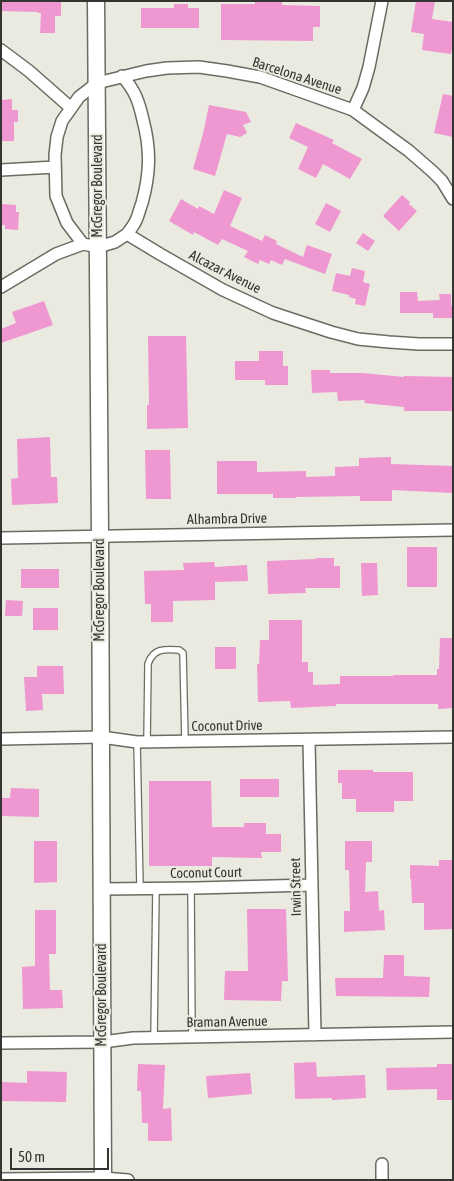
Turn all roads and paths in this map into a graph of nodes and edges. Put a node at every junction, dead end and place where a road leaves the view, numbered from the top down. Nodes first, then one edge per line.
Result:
1 (96, 1) edge
2 (382, 1) edge
3 (1, 50) edge
4 (122, 76) junction
5 (97, 83) junction
6 (70, 108) junction
7 (353, 110) junction
8 (55, 167) junction
9 (1, 170) edge
10 (447, 182) edge
11 (453, 199) edge
12 (127, 234) junction
13 (90, 245) junction
14 (1, 287) edge
15 (453, 344) edge
16 (453, 530) edge
17 (100, 537) junction
18 (1, 538) edge
19 (101, 737) junction
20 (453, 737) edge
21 (1, 739) edge
22 (309, 740) junction
23 (142, 742) junction
24 (185, 742) junction
25 (311, 884) junction
26 (140, 888) junction
27 (156, 888) junction
28 (190, 888) junction
29 (102, 889) junction
30 (453, 1032) edge
31 (315, 1035) junction
32 (192, 1037) junction
33 (154, 1038) junction
34 (103, 1042) junction
35 (1, 1043) edge
36 (382, 1164) dead end
37 (1, 1179) edge
38 (103, 1179) edge
39 (128, 1180) edge
40 (382, 1180) edge

1 - 5 main road, McGregor Boulevard
2 - 7 street
3 - 6 street
4 - 5 street, Barcelona Avenue
4 - 7 street, Barcelona Avenue
4 - 12 street
5 - 6 street, Barcelona Avenue
5 - 13 main road, McGregor Boulevard
6 - 8 street
7 - 10 street, Barcelona Avenue
8 - 9 street
8 - 13 street
10 - 11 street, Barcelona Avenue
12 - 13 street
12 - 15 street, Alcazar Avenue
13 - 14 street
13 - 17 main road, McGregor Boulevard
16 - 17 street, Alhambra Drive
17 - 18 street, Alhambra Drive
17 - 19 main road, McGregor Boulevard
19 - 21 street, Coconut Drive
19 - 23 street, Coconut Drive
19 - 29 main road, McGregor Boulevard
20 - 22 street, Coconut Drive
22 - 24 street, Coconut Drive
22 - 25 street, Irwin Street
23 - 24 street, Coconut Drive
23 - 24 lane
23 - 26 lane
25 - 28 street, Coconut Court
25 - 31 street, Irwin Street
26 - 27 street, Coconut Court
26 - 29 street, Coconut Court
27 - 28 street, Coconut Court
27 - 33 lane
28 - 32 lane
29 - 34 main road, McGregor Boulevard
30 - 31 street, Braman Avenue
31 - 32 street, Braman Avenue
32 - 33 street, Braman Avenue
33 - 34 street, Braman Avenue
34 - 35 street, Braman Avenue
34 - 38 main road, McGregor Boulevard
36 - 40 street
37 - 38 street
38 - 39 street

